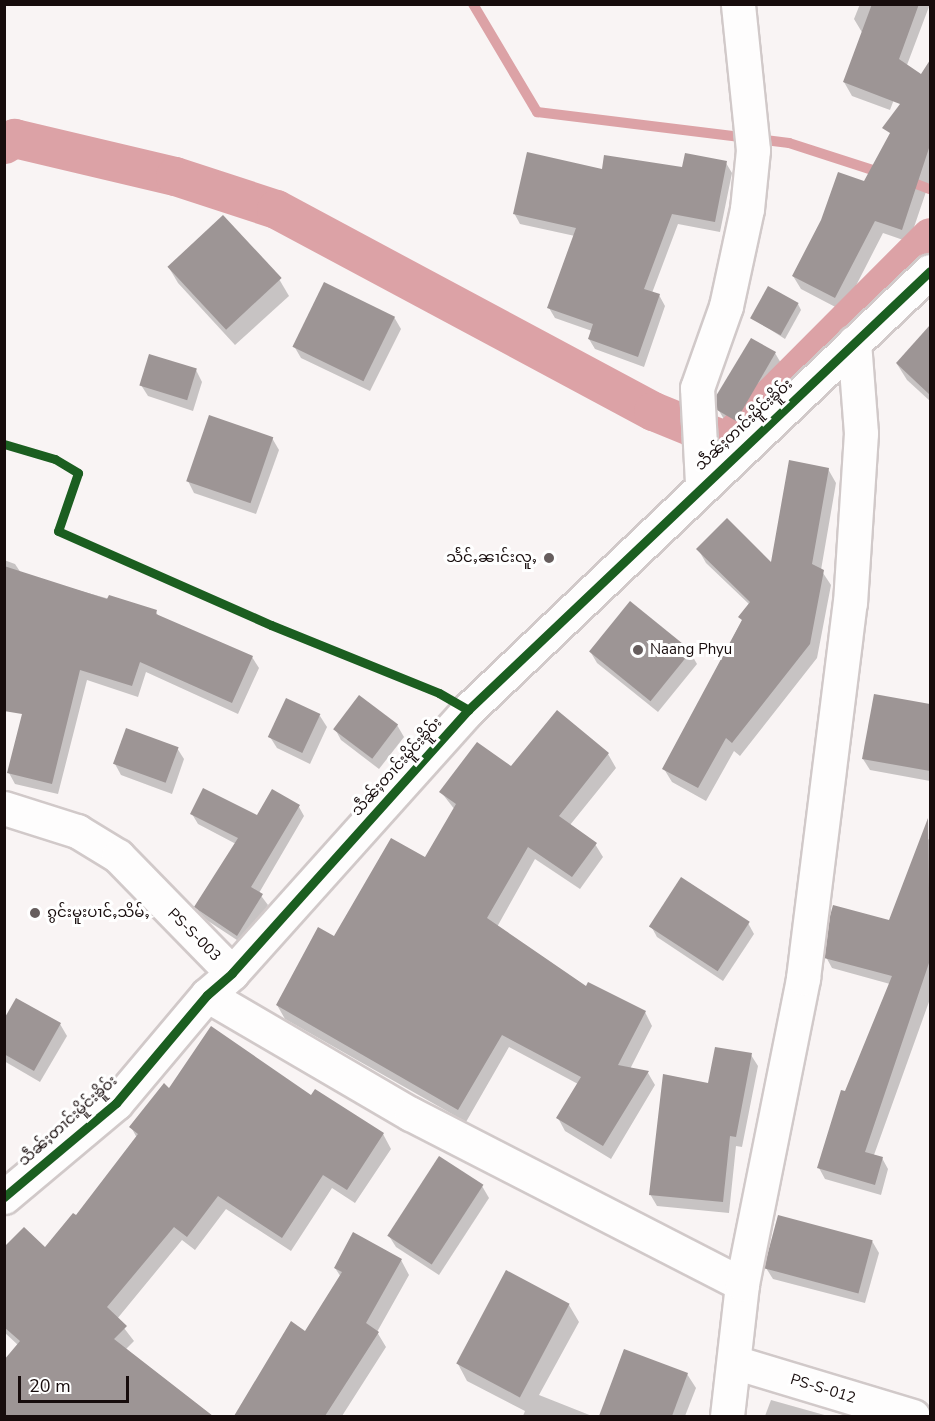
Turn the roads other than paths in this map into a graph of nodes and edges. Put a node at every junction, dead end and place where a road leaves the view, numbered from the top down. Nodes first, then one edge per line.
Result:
1 (738, 4) edge
2 (930, 271) edge
3 (854, 342) junction
4 (702, 483) junction
5 (4, 808) edge
6 (232, 973) junction
7 (207, 995) junction
8 (4, 1197) edge
9 (742, 1284) junction
10 (734, 1362) junction
11 (727, 1416) edge
12 (913, 1416) edge

1 - 4 street
2 - 3 street, သဵၼ်ႈတၢင်းမိူင်းၶိူဝ်း
3 - 4 street, သဵၼ်ႈတၢင်းမိူင်းၶိူဝ်း
3 - 9 street
4 - 6 street, သဵၼ်ႈတၢင်းမိူင်းၶိူဝ်း
5 - 6 street, PS-S-003
6 - 7 street, သဵၼ်ႈတၢင်းမိူင်းၶိူဝ်း
7 - 8 street, သဵၼ်ႈတၢင်းမိူင်းၶိူဝ်း
7 - 9 street
9 - 10 street
10 - 11 street
10 - 12 street, PS-S-012

